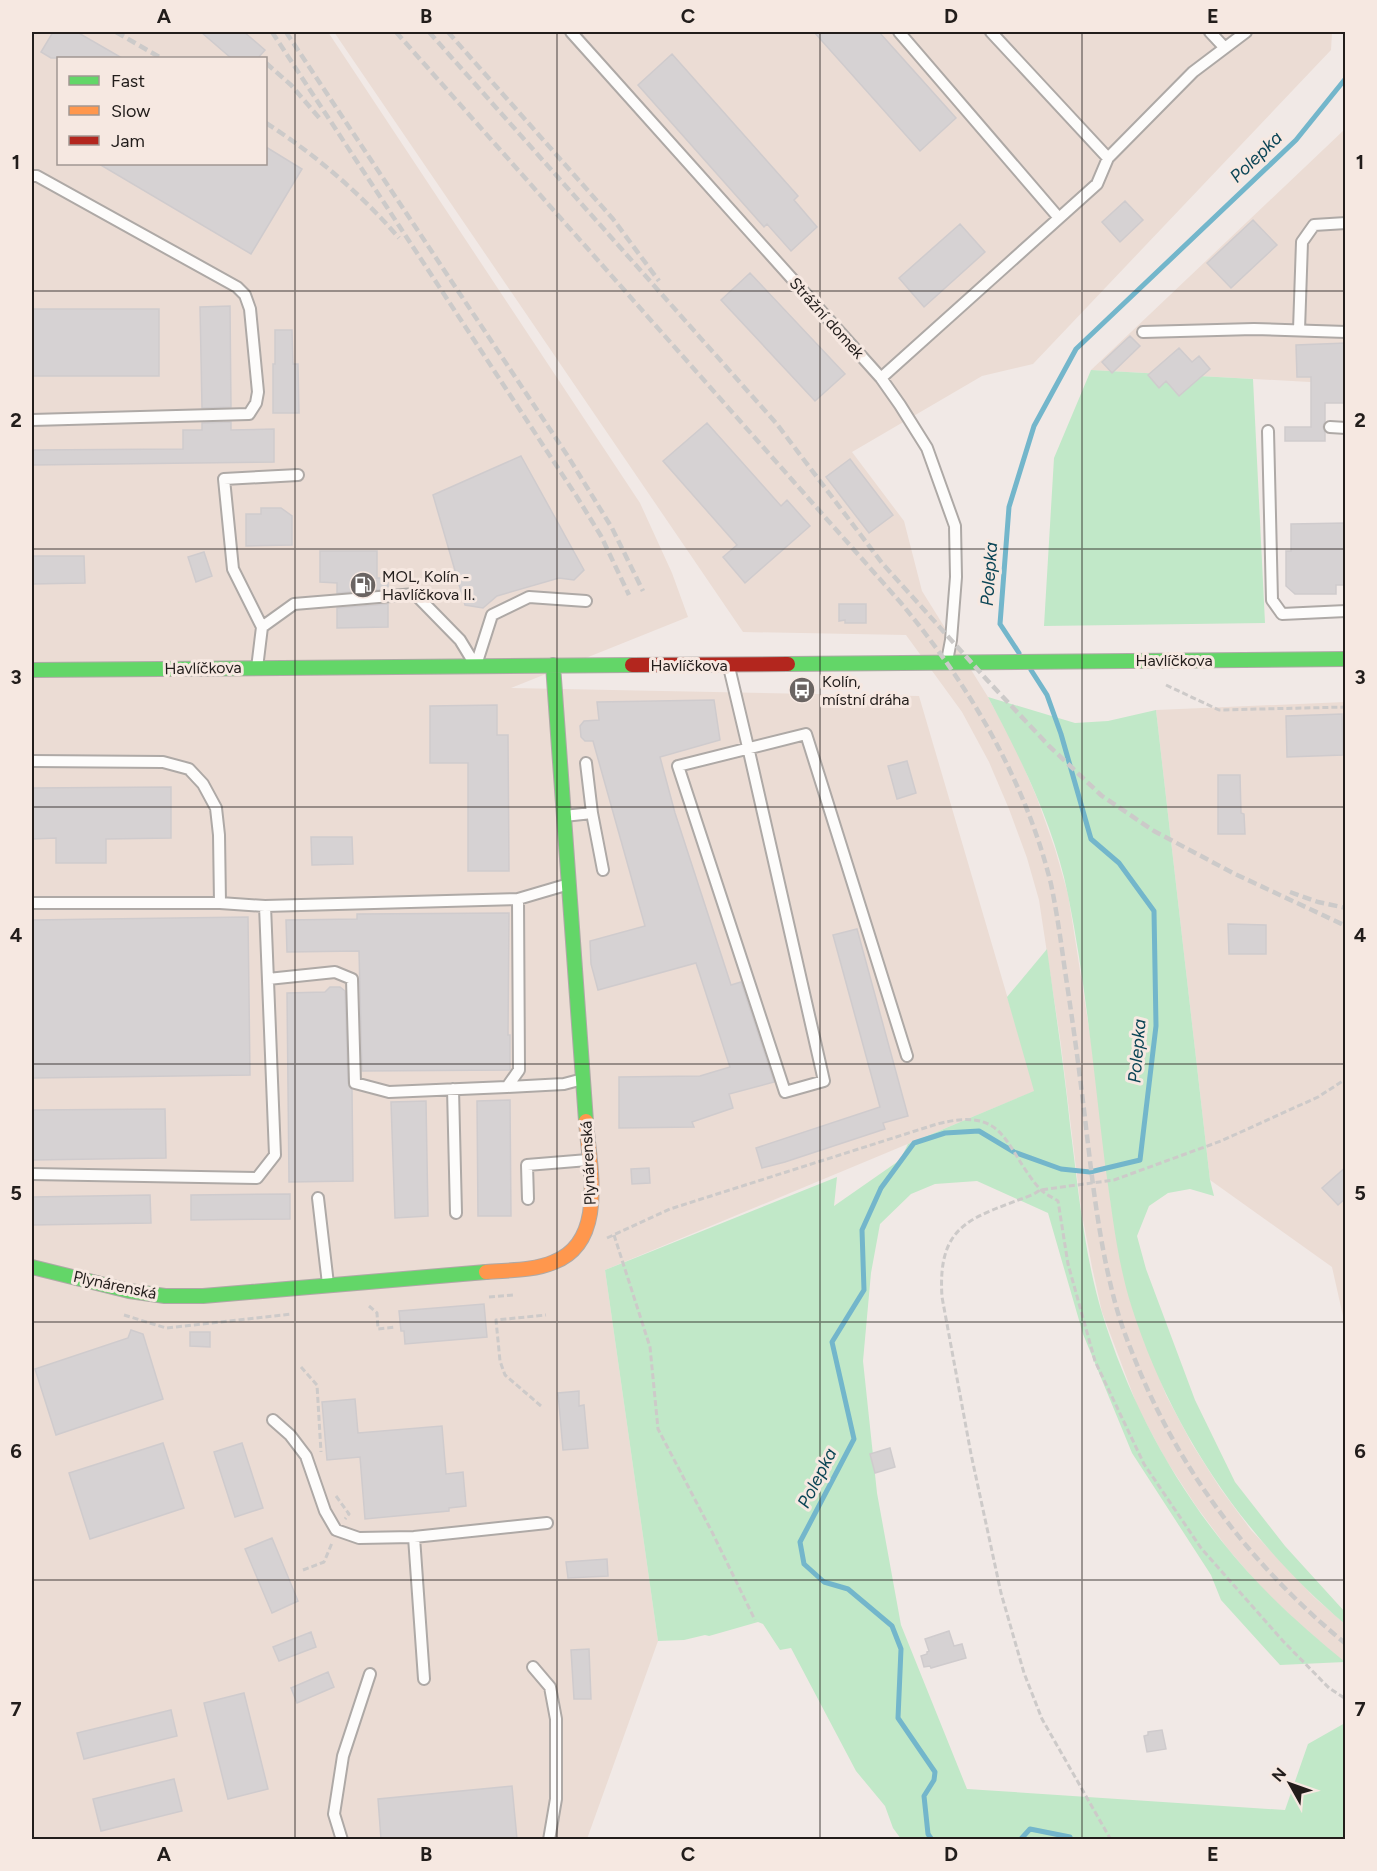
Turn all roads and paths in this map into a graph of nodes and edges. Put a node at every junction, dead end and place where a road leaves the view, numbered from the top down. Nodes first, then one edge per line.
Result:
1 (571, 32) edge
2 (899, 32) edge
3 (991, 32) edge
4 (1210, 32) edge
5 (1246, 32) edge
6 (1224, 47) junction
7 (1108, 158) junction
8 (32, 176) edge
9 (1059, 218) junction
10 (1346, 222) edge
11 (1299, 330) junction
12 (1143, 332) dead end
13 (1346, 332) edge
14 (881, 378) junction
15 (32, 420) edge
16 (1330, 427) dead end
17 (1346, 428) edge
18 (1268, 431) dead end
19 (298, 475) dead end
20 (586, 601) dead end
21 (1346, 611) edge
22 (262, 627) junction
23 (1346, 659) edge
24 (947, 661) junction
25 (729, 664) junction
26 (553, 665) junction
27 (476, 666) junction
28 (257, 668) junction
29 (32, 670) edge
30 (1162, 683) dead end
31 (1346, 707) edge
32 (748, 747) junction
33 (32, 761) edge
34 (586, 763) dead end
35 (592, 813) junction
36 (564, 816) junction
37 (603, 870) dead end
38 (569, 884) junction
39 (518, 899) junction
40 (32, 903) edge
41 (220, 903) junction
42 (265, 906) junction
43 (268, 979) junction
44 (907, 1056) dead end
45 (583, 1079) junction
46 (1346, 1079) edge
47 (507, 1087) junction
48 (453, 1089) junction
49 (589, 1160) junction
50 (32, 1174) edge
51 (1040, 1190) junction
52 (318, 1198) dead end
53 (528, 1199) dead end
54 (456, 1213) dead end
55 (614, 1235) junction
56 (604, 1239) dead end
57 (32, 1268) edge
58 (328, 1285) junction
59 (369, 1306) dead end
60 (546, 1315) dead end
61 (396, 1327) dead end
62 (541, 1406) dead end
63 (273, 1420) dead end
64 (548, 1523) dead end
65 (414, 1537) junction
66 (755, 1620) dead end
67 (533, 1667) dead end
68 (370, 1674) dead end
69 (424, 1679) dead end
70 (1346, 1699) edge
71 (342, 1839) edge
72 (549, 1839) edge
73 (1111, 1839) edge

1 - 14 lane, Strážní domek
2 - 9 lane
3 - 7 lane
4 - 6 lane
5 - 6 lane
6 - 7 lane
7 - 9 lane
8 - 15 lane
9 - 14 lane
10 - 11 lane
11 - 12 lane
11 - 13 lane
14 - 24 lane, Strážní domek
16 - 17 lane
18 - 21 lane
19 - 22 lane
20 - 27 lane
22 - 27 lane
22 - 28 lane
23 - 24 street, Havlíčkova
24 - 25 street, Havlíčkova
25 - 26 street, Havlíčkova
25 - 32 lane
26 - 27 street, Havlíčkova
26 - 36 street, Plynárenská
27 - 28 street, Havlíčkova
28 - 29 street, Havlíčkova
30 - 31 path
32 - 32 lane
32 - 44 lane
33 - 41 lane
34 - 35 lane
35 - 36 lane
35 - 37 lane
36 - 38 street, Plynárenská
38 - 39 lane
38 - 45 street, Plynárenská
39 - 42 lane
39 - 47 lane
40 - 41 lane
41 - 42 lane
42 - 43 lane
43 - 48 lane
43 - 50 lane
45 - 47 lane
45 - 49 street, Plynárenská
46 - 51 path
47 - 48 lane
48 - 54 lane
49 - 53 lane
49 - 58 street, Plynárenská
51 - 55 path
51 - 70 path
51 - 73 path
52 - 58 lane
55 - 56 path
55 - 66 path
57 - 58 street, Plynárenská
59 - 61 path
60 - 62 path
63 - 65 lane
64 - 65 lane
65 - 69 lane
67 - 72 lane
68 - 71 lane

